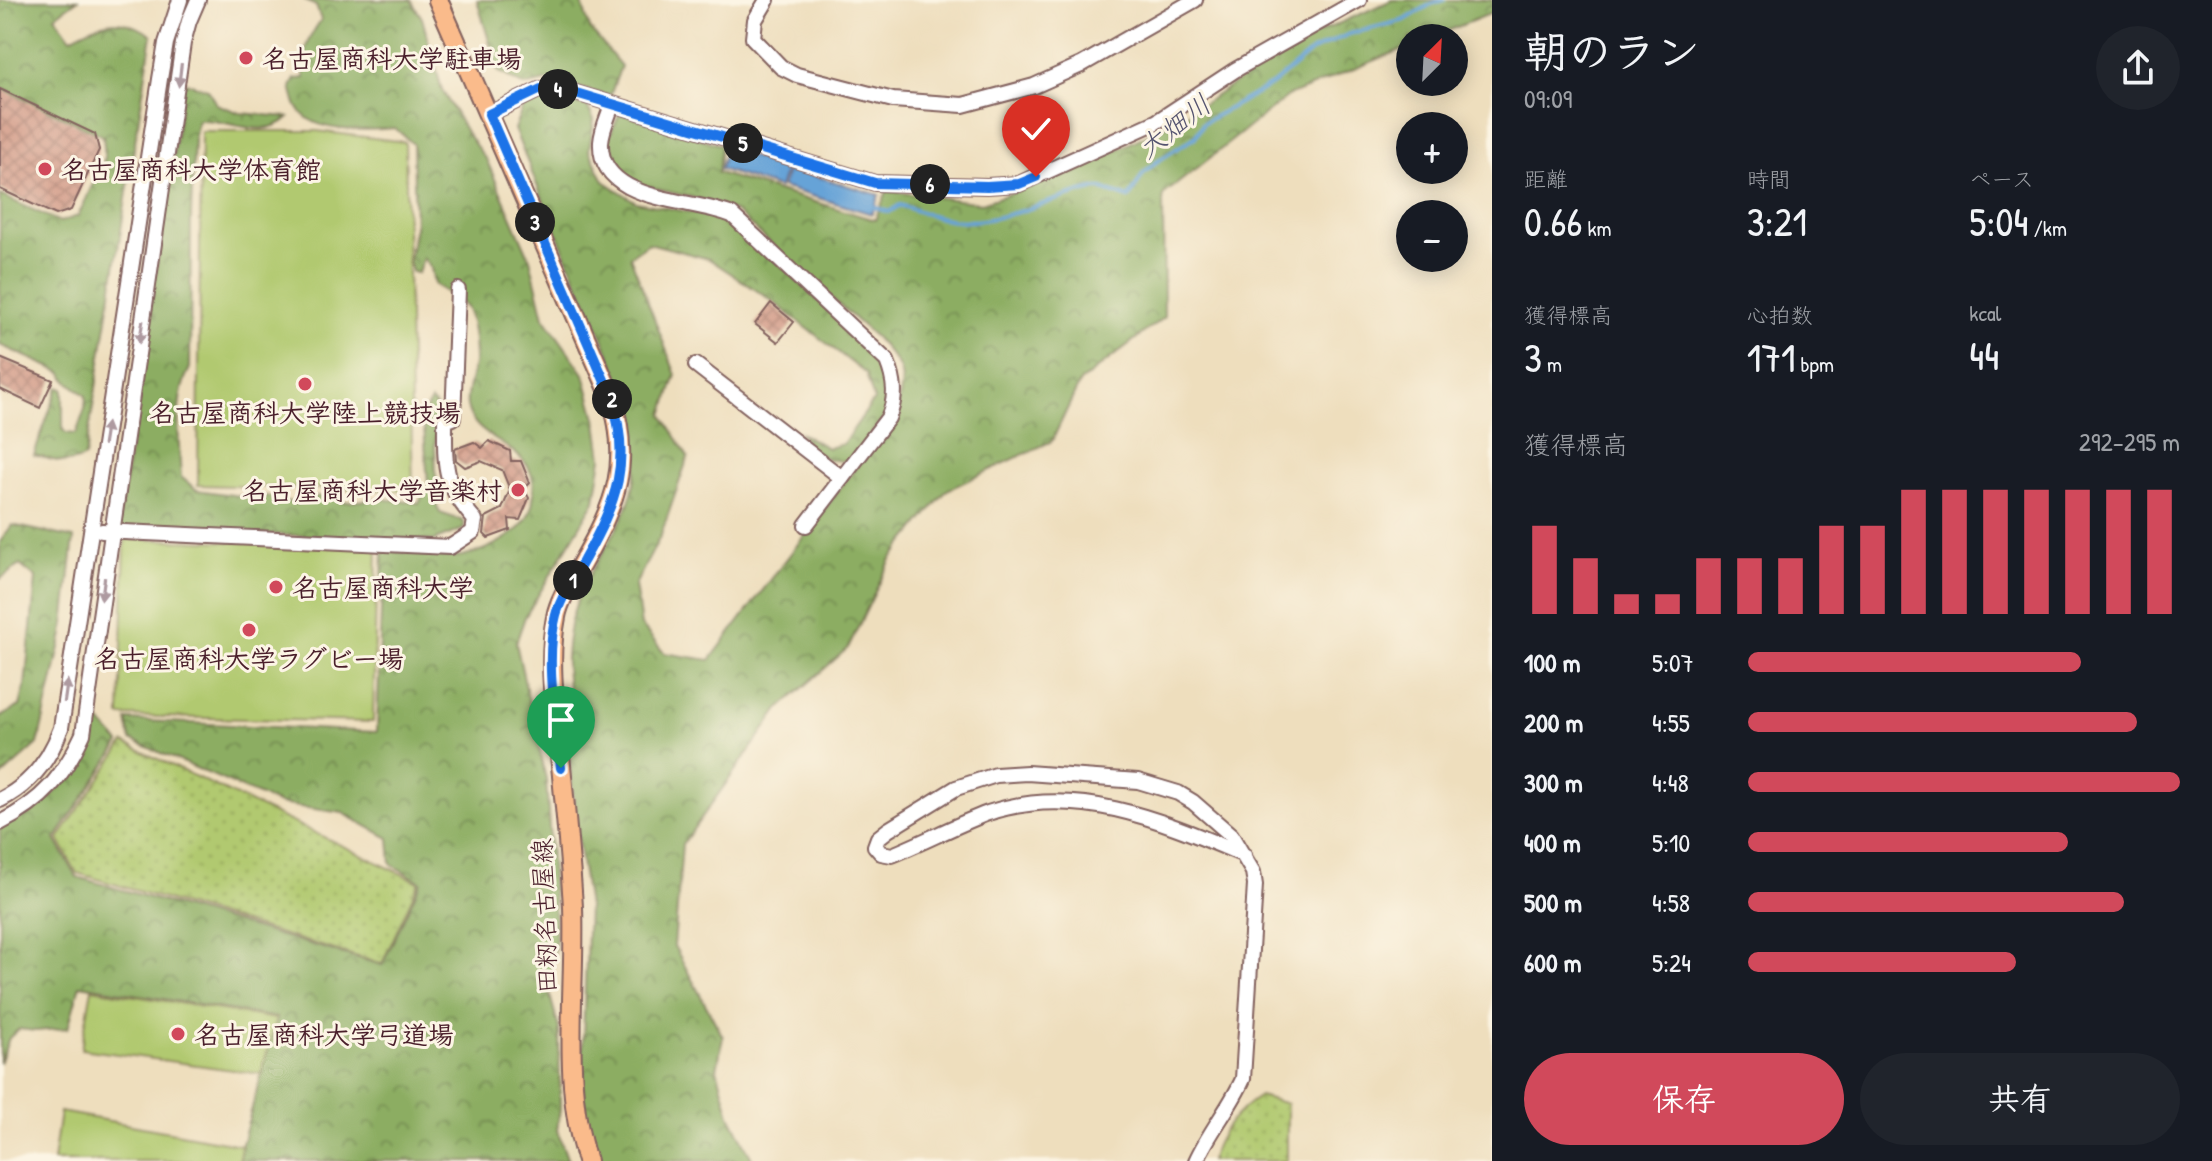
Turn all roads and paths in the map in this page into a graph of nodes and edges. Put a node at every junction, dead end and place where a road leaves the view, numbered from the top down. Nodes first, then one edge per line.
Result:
1 (180, 0) edge
2 (198, 0) edge
3 (438, 0) edge
4 (767, 0) edge
5 (1195, 0) edge
6 (1359, 0) edge
7 (612, 105) junction
8 (489, 114) junction
9 (458, 290) dead end
10 (696, 365) dead end
11 (842, 478) junction
12 (806, 525) dead end
13 (90, 531) junction
14 (111, 531) junction
15 (61, 728) junction
16 (83, 734) junction
17 (0, 800) edge
18 (0, 823) edge
19 (1244, 855) junction
20 (587, 1161) edge
21 (1196, 1161) edge

13 -> 1 street
2 -> 14 street
3 - 8 main road, 田籾名古屋線
4 - 5 street
6 - 7 street
7 - 8 street
7 - 11 street
8 - 20 main road, 田籾名古屋線
9 - 14 street
10 - 11 street
11 - 12 street
13 - 14 street
15 -> 13 street
14 -> 16 street
15 - 16 street
15 - 17 street
16 - 18 street
19 - 19 street
19 - 21 street

